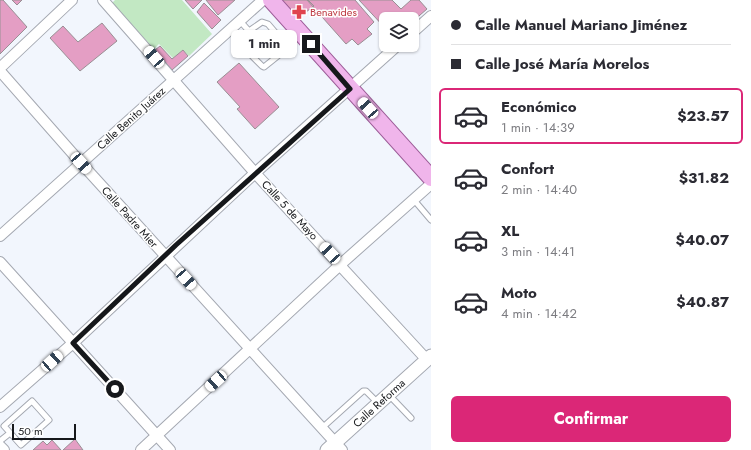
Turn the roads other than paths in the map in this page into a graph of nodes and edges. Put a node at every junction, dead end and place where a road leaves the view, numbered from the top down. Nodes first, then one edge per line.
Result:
1 (72, 0) edge
2 (103, 0) edge
3 (263, 0) edge
4 (271, 0) edge
5 (431, 16) edge
6 (240, 21) junction
7 (419, 27) edge
8 (249, 31) junction
9 (390, 52) edge
10 (0, 69) edge
11 (174, 80) junction
12 (350, 89) junction
13 (81, 163) junction
14 (255, 173) junction
15 (431, 178) edge
16 (431, 184) edge
17 (414, 200) junction
18 (431, 220) edge
19 (0, 236) edge
20 (165, 255) junction
21 (0, 262) edge
22 (341, 264) junction
23 (73, 343) junction
24 (250, 350) junction
25 (430, 360) edge
26 (384, 399) junction
27 (0, 407) edge
28 (411, 418) dead end
29 (322, 428) junction
30 (10, 433) junction
31 (157, 436) junction
32 (0, 441) edge
33 (0, 446) edge
34 (335, 448) edge
35 (4, 450) edge
36 (141, 450) edge
37 (170, 450) edge

1 - 10 street
2 - 11 street, Calle 5 de Mayo
3 - 6 street, Calle Benito Juárez
4 - 12 main road
5 - 7 street
6 - 8 lane
6 - 11 street, Calle Benito Juárez
8 - 8 lane
9 - 12 street
10 - 13 street, Calle Padre Mier
11 - 13 street, Calle Benito Juárez
11 - 14 street, Calle 5 de Mayo
12 - 14 street
12 - 15 main road
13 - 19 street, Calle Benito Juárez
13 - 20 street, Calle Padre Mier
14 - 20 street
14 - 22 street, Calle 5 de Mayo
16 - 17 street
17 - 18 lane
17 - 22 street
20 - 23 street
20 - 24 street, Calle Padre Mier
21 - 23 street
22 - 24 street
22 - 25 street, Calle 5 de Mayo
23 - 27 street
23 - 31 street
24 - 29 street, Calle Padre Mier
24 - 31 street
25 - 26 street, Calle Reforma
26 - 28 lane
26 - 29 lane
26 - 34 street, Calle Reforma
29 - 34 street, Calle Padre Mier
30 - 30 lane
30 - 32 lane
31 - 36 street
31 - 37 street
33 - 35 street

